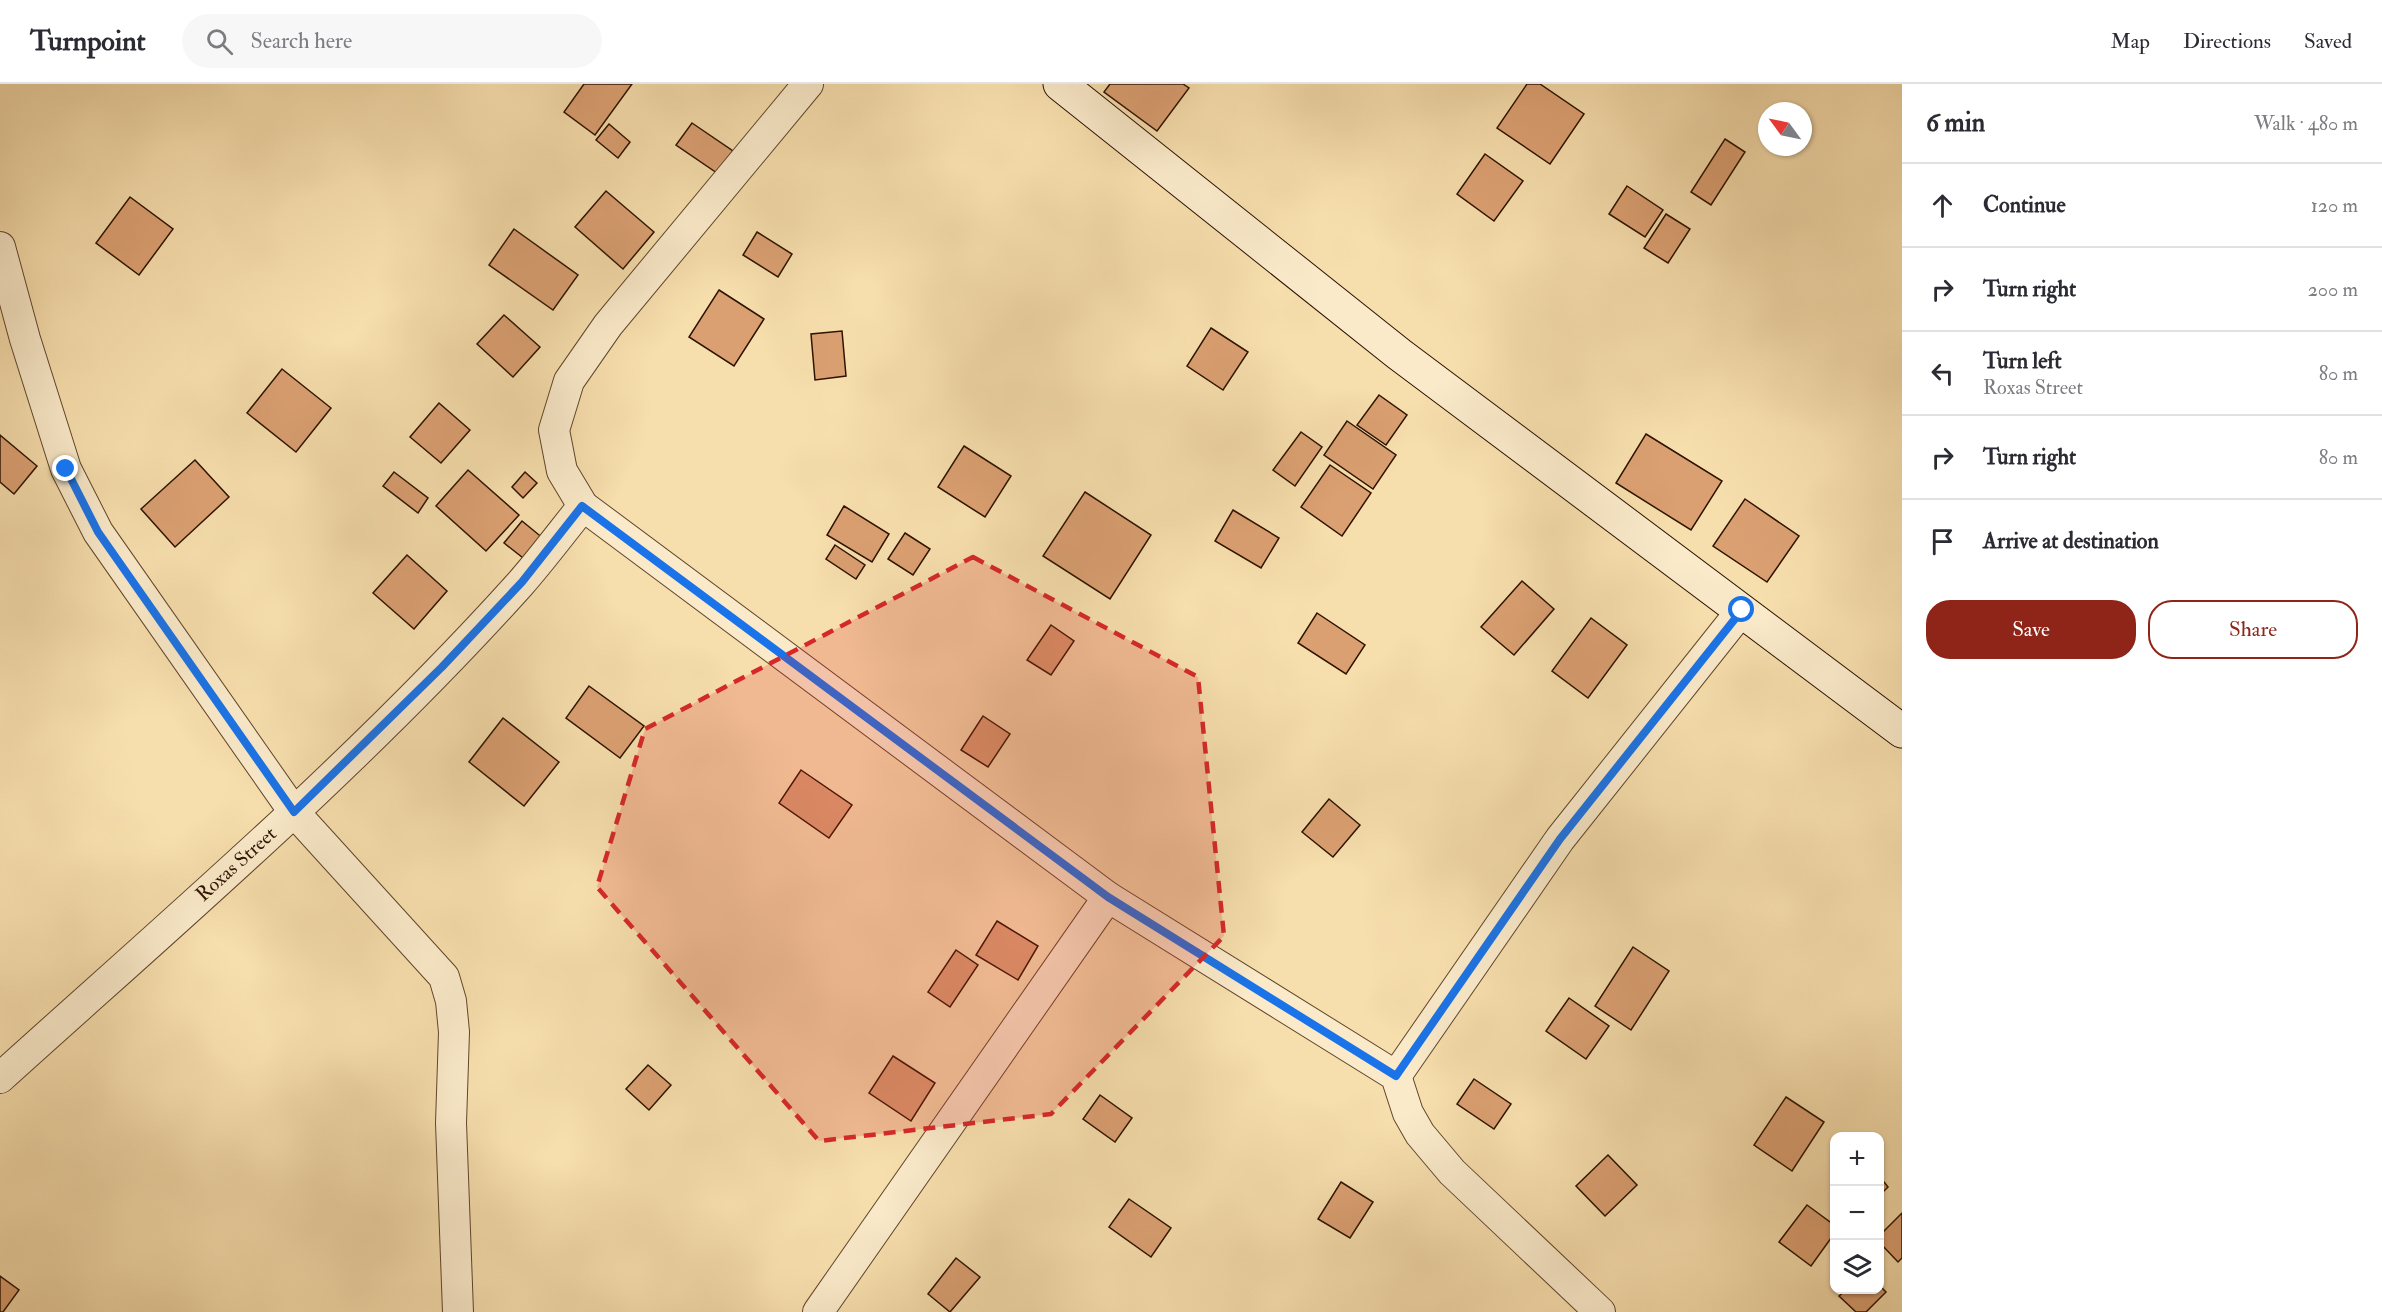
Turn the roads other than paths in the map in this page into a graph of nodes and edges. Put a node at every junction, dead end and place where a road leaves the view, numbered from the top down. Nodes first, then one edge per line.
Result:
1 (808, 84) edge
2 (1060, 84) edge
3 (0, 247) edge
4 (582, 506) junction
5 (1742, 610) junction
6 (1902, 732) edge
7 (294, 812) junction
8 (1108, 897) junction
9 (1396, 1076) junction
10 (0, 1078) edge
11 (458, 1312) edge
12 (818, 1312) edge
13 (1600, 1312) edge

1 - 4 street
2 - 5 street
3 - 7 street
4 - 7 street, Roxas Street
4 - 8 street
5 - 6 street
5 - 9 street
7 - 10 street, Roxas Street
7 - 11 street
8 - 9 street
8 - 12 street
9 - 13 street

